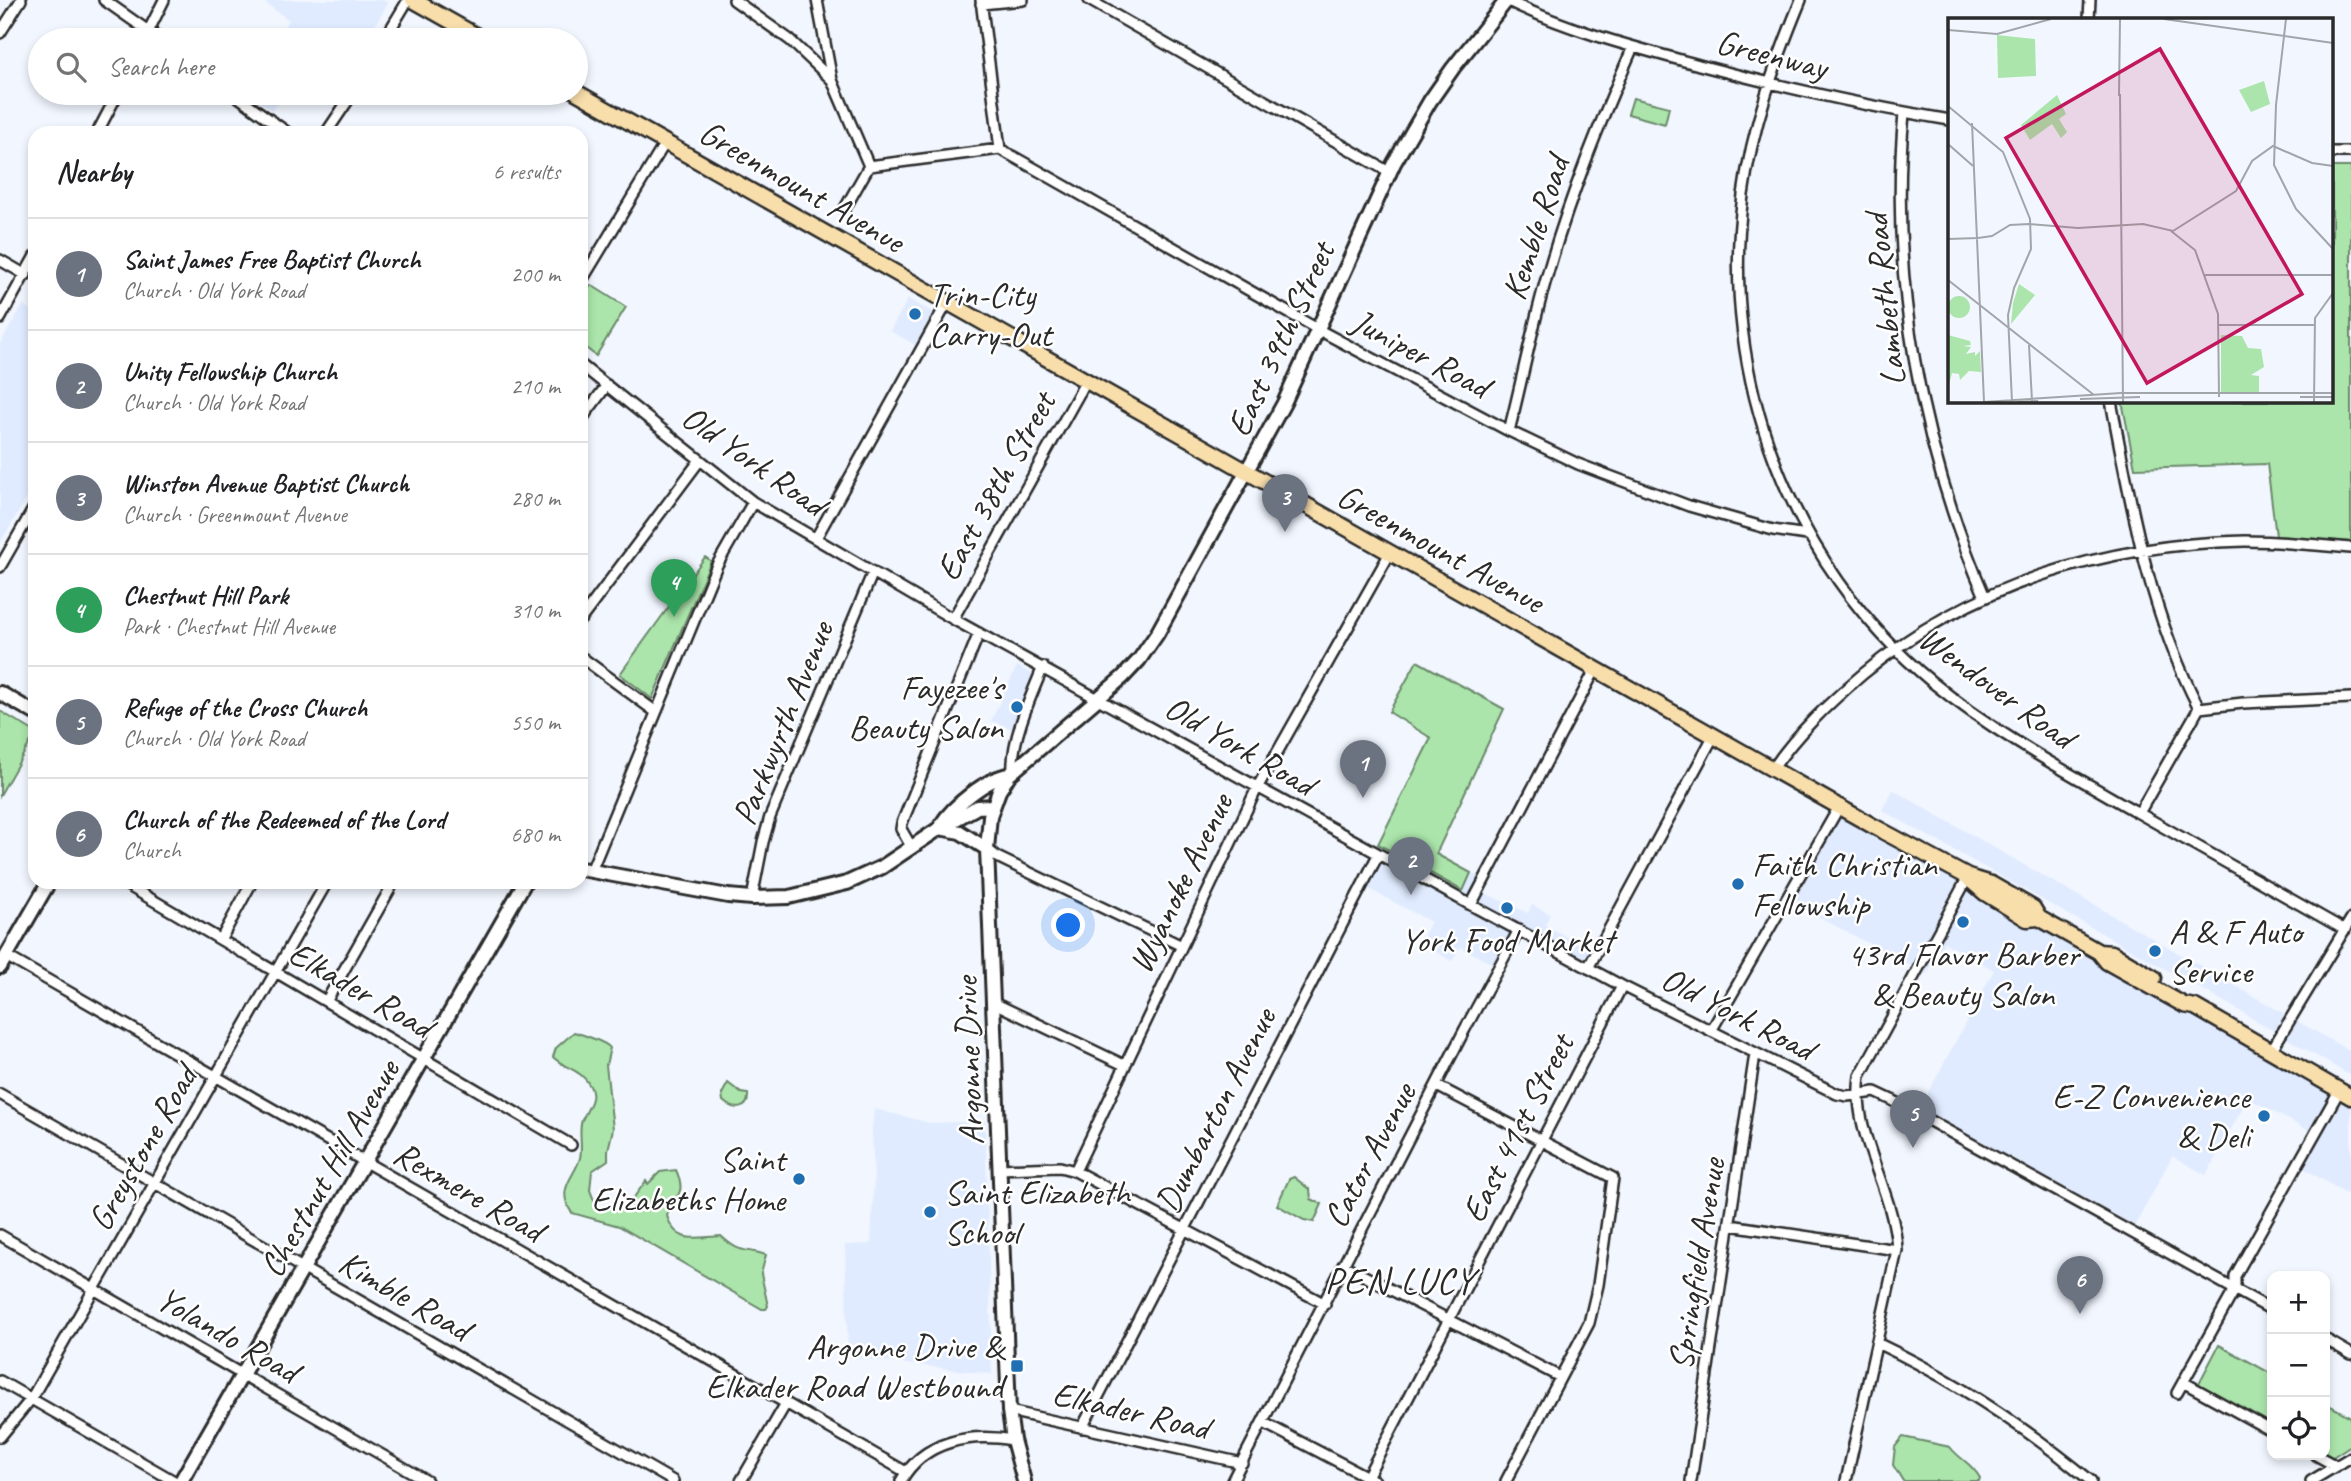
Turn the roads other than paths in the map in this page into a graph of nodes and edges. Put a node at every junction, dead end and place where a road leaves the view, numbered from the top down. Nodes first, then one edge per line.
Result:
1 (21, 0) edge
2 (104, 0) edge
3 (164, 0) edge
4 (410, 0) edge
5 (734, 0) edge
6 (817, 0) edge
7 (1023, 0) edge
8 (1089, 0) edge
9 (1506, 0) edge
10 (1801, 0) edge
11 (2091, 0) edge
12 (981, 2) edge
13 (2089, 18) edge
14 (137, 28) edge
15 (150, 28) edge
16 (392, 28) edge
17 (462, 28) edge
18 (0, 33) edge
19 (1633, 47) junction
20 (832, 80) junction
21 (1769, 84) junction
22 (588, 100) edge
23 (112, 105) edge
24 (250, 105) edge
25 (346, 105) edge
26 (1904, 113) junction
27 (1948, 120) edge
28 (101, 126) edge
29 (278, 126) edge
30 (331, 126) edge
31 (665, 143) junction
32 (1000, 149) junction
33 (869, 166) junction
34 (1389, 172) junction
35 (844, 210) dead end
36 (0, 260) edge
37 (588, 270) edge
38 (28, 271) edge
39 (26, 275) junction
40 (947, 303) junction
41 (0, 318) edge
42 (1319, 330) junction
43 (588, 370) edge
44 (1086, 381) junction
45 (607, 385) junction
46 (2111, 402) edge
47 (588, 411) edge
48 (1508, 431) junction
49 (700, 460) junction
50 (1247, 472) junction
51 (753, 502) junction
52 (28, 518) edge
53 (1807, 535) junction
54 (816, 538) junction
55 (2351, 548) edge
56 (2141, 550) junction
57 (1390, 553) junction
58 (0, 567) edge
59 (873, 572) junction
60 (1985, 597) junction
61 (588, 610) edge
62 (953, 619) junction
63 (979, 633) junction
64 (1895, 649) junction
65 (588, 662) edge
66 (1043, 667) junction
67 (1595, 670) junction
68 (0, 693) edge
69 (1098, 698) junction
70 (2351, 698) edge
71 (2199, 708) junction
72 (28, 709) edge
73 (656, 712) junction
74 (1714, 735) junction
75 (1772, 770) junction
76 (1011, 773) junction
77 (1257, 788) junction
78 (993, 806) junction
79 (1839, 807) junction
80 (2139, 813) junction
81 (940, 828) junction
82 (912, 848) junction
83 (987, 849) junction
84 (1378, 855) junction
85 (588, 865) edge
86 (588, 870) edge
87 (1968, 877) junction
88 (45, 889) edge
89 (134, 889) edge
90 (248, 889) edge
91 (323, 889) edge
92 (390, 889) edge
93 (521, 889) edge
94 (752, 898) junction
95 (1471, 905) junction
96 (2351, 919) edge
97 (1519, 930) junction
98 (2345, 930) junction
99 (221, 939) junction
100 (1182, 946) junction
101 (3, 962) edge
102 (1588, 968) junction
103 (276, 971) junction
104 (1622, 986) junction
105 (327, 1000) junction
106 (994, 1003) junction
107 (1711, 1031) junction
108 (2272, 1051) junction
109 (1755, 1054) junction
110 (425, 1058) junction
111 (1124, 1065) junction
112 (215, 1077) junction
113 (1437, 1086) junction
114 (0, 1094) edge
115 (1857, 1094) junction
116 (2345, 1094) edge
117 (1542, 1142) junction
118 (571, 1145) dead end
119 (364, 1163) junction
120 (999, 1169) junction
121 (1075, 1171) junction
122 (155, 1182) junction
123 (1730, 1225) junction
124 (1185, 1229) junction
125 (0, 1235) edge
126 (1897, 1250) junction
127 (1343, 1265) junction
128 (303, 1269) junction
129 (94, 1289) junction
130 (2235, 1289) junction
131 (1325, 1304) junction
132 (2267, 1307) edge
133 (1449, 1322) junction
134 (2330, 1342) edge
135 (1877, 1343) junction
136 (2351, 1354) edge
137 (242, 1374) junction
138 (1560, 1377) junction
139 (0, 1381) edge
140 (2183, 1382) junction
141 (2176, 1393) dead end
142 (31, 1399) junction
143 (785, 1405) junction
144 (1009, 1411) junction
145 (1264, 1423) junction
146 (1082, 1428) junction
147 (2267, 1428) edge
148 (0, 1437) edge
149 (1013, 1440) junction
150 (2351, 1457) edge
151 (2325, 1460) edge
152 (1242, 1463) junction
153 (2336, 1466) junction
154 (903, 1477) edge
155 (1369, 1480) edge
156 (174, 1481) edge
157 (181, 1481) edge
158 (427, 1481) edge
159 (673, 1481) edge
160 (740, 1481) edge
161 (1024, 1481) edge
162 (1233, 1481) edge
163 (1506, 1481) edge
164 (1691, 1481) edge
165 (1846, 1481) edge
166 (2091, 1481) edge
167 (2311, 1481) edge

1 - 18 street
2 - 14 street
3 - 15 street
4 - 16 street
4 - 17 main road
5 - 20 street
6 - 20 street
7 - 12 street
8 - 34 street
9 - 19 street, Greenway
9 - 34 main road, East 39th Street
10 - 21 street, Wendover Road
11 - 13 street
12 - 32 street
19 - 21 street, Greenway
19 - 48 street, Kemble Road
20 - 33 street
21 - 26 street, Greenway
21 - 53 street, Wendover Road
22 - 31 main road, Greenmount Avenue
23 - 28 street
24 - 29 street
25 - 30 street
26 - 27 street, Greenway
26 - 60 street, Lambeth Road
31 - 37 street
31 - 40 main road, Greenmount Avenue
32 - 33 street
32 - 42 street, Juniper Road
33 - 35 street
34 - 42 main road, East 39th Street
36 - 39 street
38 - 39 street
39 - 41 street
40 - 44 main road, Greenmount Avenue
40 - 54 street
42 - 48 street, Juniper Road
42 - 50 main road, East 39th Street
43 - 45 street, Old York Road
44 - 50 main road, Greenmount Avenue
44 - 62 street, East 38th Street
45 - 47 street
45 - 49 street, Old York Road
46 - 56 street
48 - 53 street, Juniper Road
49 - 51 street, Old York Road
49 - 61 street
50 - 57 main road, Greenmount Avenue
50 - 69 main road, East 39th Street
51 - 54 street, Old York Road
51 - 73 street
52 - 58 street
53 - 64 street, Wendover Road
54 - 59 street, Old York Road
55 - 56 street
56 - 60 street
56 - 71 street
57 - 67 main road, Greenmount Avenue
57 - 77 street, Wyanoke Avenue
59 - 62 street, Old York Road
59 - 94 street, Parkwyrth Avenue
60 - 64 street
62 - 63 street, Old York Road
63 - 66 street, Old York Road
63 - 82 street, East 38th Street
64 - 75 street
64 - 80 street, Wendover Road
65 - 73 street
66 - 69 street, Old York Road
66 - 76 street
67 - 74 main road, Greenmount Avenue
67 - 95 street
68 - 72 main road
69 - 76 main road, East 39th Street
69 - 77 street, Old York Road
70 - 71 street
71 - 80 street
73 - 85 street
74 - 75 main road, Greenmount Avenue
74 - 102 street
75 - 79 main road, Greenmount Avenue
76 - 78 main road, Argonne Drive
76 - 81 main road
77 - 84 street, Old York Road
77 - 100 street, Wyanoke Avenue
78 - 81 main road
78 - 83 main road, Argonne Drive
79 - 87 main road, Greenmount Avenue
79 - 107 street
80 - 98 street, Wendover Road
81 - 82 main road
81 - 83 main road
82 - 94 main road
83 - 100 street
83 - 106 main road, Argonne Drive
84 - 95 street, Old York Road
84 - 124 street, Dumbarton Avenue
86 - 94 main road
87 - 108 main road, Greenmount Avenue
87 - 115 street
88 - 101 main road
89 - 99 street, Elkader Road
90 - 99 street
91 - 103 street, Greystone Road
92 - 105 street
93 - 110 main road, Chestnut Hill Avenue
95 - 97 street, Old York Road
96 - 98 street
97 - 102 street, Old York Road
97 - 113 street, Cator Avenue
98 - 108 street
99 - 103 street, Elkader Road
100 - 111 street, Wyanoke Avenue
101 - 112 street, Rexmere Road
102 - 104 street, Old York Road
103 - 105 street, Elkader Road
103 - 112 street, Greystone Road
104 - 107 street, Old York Road
104 - 117 street, East 41st Street
105 - 110 street, Elkader Road
106 - 111 street
106 - 120 main road, Argonne Drive
107 - 109 street, Old York Road
108 - 116 main road, Greenmount Avenue
109 - 115 street, Old York Road
109 - 123 street, Springfield Avenue
110 - 118 street, Elkader Road
110 - 119 main road, Chestnut Hill Avenue
111 - 121 street, Wyanoke Avenue
112 - 119 street, Rexmere Road
112 - 122 street, Greystone Road
113 - 117 street
113 - 127 street, Cator Avenue
114 - 122 street, Kimble Road
115 - 126 street
115 - 130 street, Old York Road
116 - 130 street
117 - 133 street, East 41st Street
117 - 138 street
119 - 128 main road, Chestnut Hill Avenue
119 - 143 street, Rexmere Road
120 - 121 street
120 - 144 main road, Argonne Drive
121 - 124 street
122 - 128 street, Kimble Road
122 - 129 street, Greystone Road
123 - 126 street
123 - 164 street, Springfield Avenue
124 - 131 street
124 - 146 street, Dumbarton Avenue
125 - 129 street, Yolando Road
126 - 135 street
127 - 131 street, Cator Avenue
127 - 133 street
128 - 137 main road, Chestnut Hill Avenue
128 - 159 street, Kimble Road
129 - 137 street, Yolando Road
129 - 142 street, Greystone Road
130 - 132 street, Old York Road
130 - 140 street
131 - 145 street, Cator Avenue
133 - 138 street
133 - 155 street, East 41st Street
134 - 136 street
135 - 165 street
135 - 166 street
137 - 157 main road, Chestnut Hill Avenue
137 - 158 street, Yolando Road
138 - 163 street
139 - 142 street
140 - 141 street
140 - 147 street
142 - 148 street, Greystone Road
142 - 156 street
143 - 154 street, Rexmere Road
143 - 160 street
144 - 146 street, Elkader Road
144 - 149 main road, Argonne Drive
145 - 152 street, Cator Avenue
145 - 155 street
146 - 152 street, Elkader Road
149 - 154 street
149 - 161 main road, Argonne Drive
150 - 153 street
151 - 153 street
152 - 162 street, Cator Avenue
153 - 167 street

